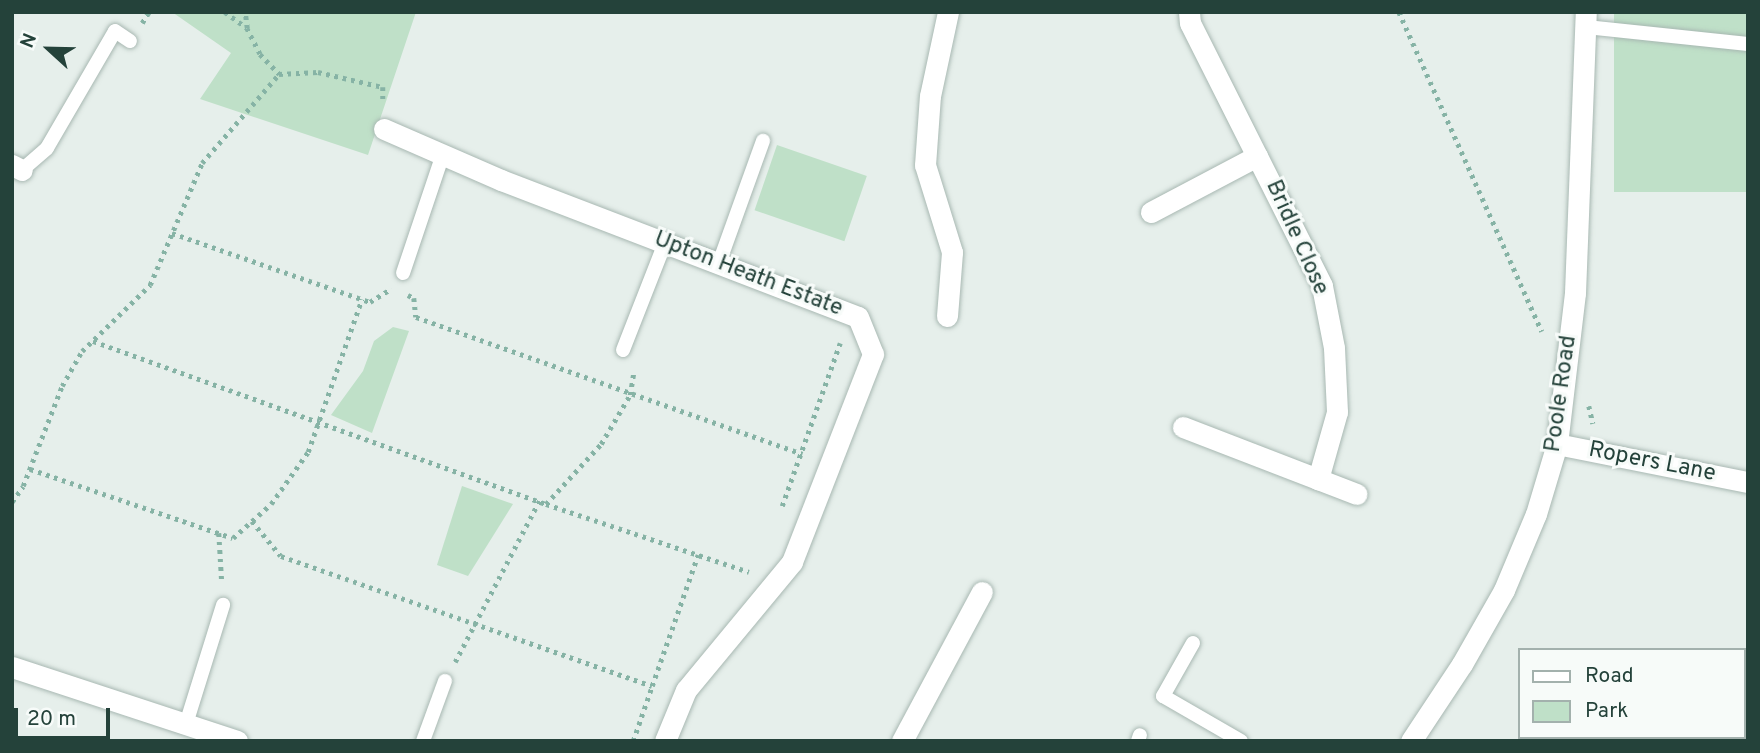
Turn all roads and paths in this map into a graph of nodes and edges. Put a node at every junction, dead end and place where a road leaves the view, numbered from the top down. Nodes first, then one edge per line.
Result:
1 (225, 12) edge
2 (245, 12) edge
3 (948, 12) edge
4 (1189, 12) edge
5 (1399, 12) edge
6 (1586, 20) edge
7 (247, 28) junction
8 (130, 41) dead end
9 (1748, 44) edge
10 (279, 74) junction
11 (384, 129) joint
12 (763, 141) dead end
13 (443, 154) junction
14 (1257, 156) junction
15 (17, 168) edge
16 (1151, 212) dead end
17 (172, 233) junction
18 (665, 243) junction
19 (719, 263) junction
20 (403, 273) dead end
21 (362, 299) junction
22 (851, 314) junction
23 (947, 316) dead end
24 (1544, 334) dead end
25 (93, 341) junction
26 (623, 350) joint
27 (630, 395) junction
28 (318, 424) junction
29 (1183, 427) dead end
30 (1557, 444) junction
31 (801, 453) junction
32 (829, 467) junction
33 (30, 469) junction
34 (1318, 479) junction
35 (1748, 482) edge
36 (1357, 494) dead end
37 (12, 502) edge
38 (539, 502) junction
39 (546, 504) junction
40 (779, 514) dead end
41 (252, 521) junction
42 (219, 533) junction
43 (698, 555) junction
44 (758, 575) dead end
45 (982, 592) dead end
46 (223, 605) joint
47 (474, 624) junction
48 (1194, 643) dead end
49 (12, 667) edge
50 (445, 681) joint
51 (652, 686) junction
52 (186, 724) junction
53 (237, 741) edge
54 (423, 741) edge
55 (633, 741) edge
56 (665, 741) edge
57 (902, 741) edge
58 (1241, 741) edge
59 (1411, 741) edge

1 - 7 path
2 - 7 path
3 - 23 street
4 - 14 street, Bridle Close
5 - 24 path
6 - 9 lane
6 - 30 street, Poole Road
7 - 10 path
8 - 15 lane
10 - 11 path
10 - 17 path
11 - 13 street, Upton Heath Estate
12 - 19 lane
13 - 18 street, Upton Heath Estate
13 - 20 lane
14 - 16 street
14 - 34 street, Bridle Close
17 - 21 path
17 - 25 path
18 - 19 street, Upton Heath Estate
18 - 26 lane
19 - 22 street, Upton Heath Estate
21 - 27 path
21 - 28 path
22 - 31 path
22 - 32 street, Upton Heath Estate
25 - 28 path
25 - 33 path
26 - 27 path
27 - 31 path
27 - 39 path
28 - 38 path
28 - 41 path
29 - 34 street
30 - 35 street, Ropers Lane
30 - 59 street, Poole Road
31 - 32 path
31 - 40 path
32 - 56 street, Upton Heath Estate
33 - 37 path
33 - 42 path
34 - 36 street
38 - 39 path
38 - 47 path
39 - 43 path
41 - 42 path
41 - 47 path
42 - 46 path
43 - 44 path
43 - 51 path
45 - 57 street
46 - 52 lane
47 - 50 path
47 - 51 path
48 - 58 lane
49 - 52 street
50 - 54 lane
51 - 55 path
52 - 53 street

